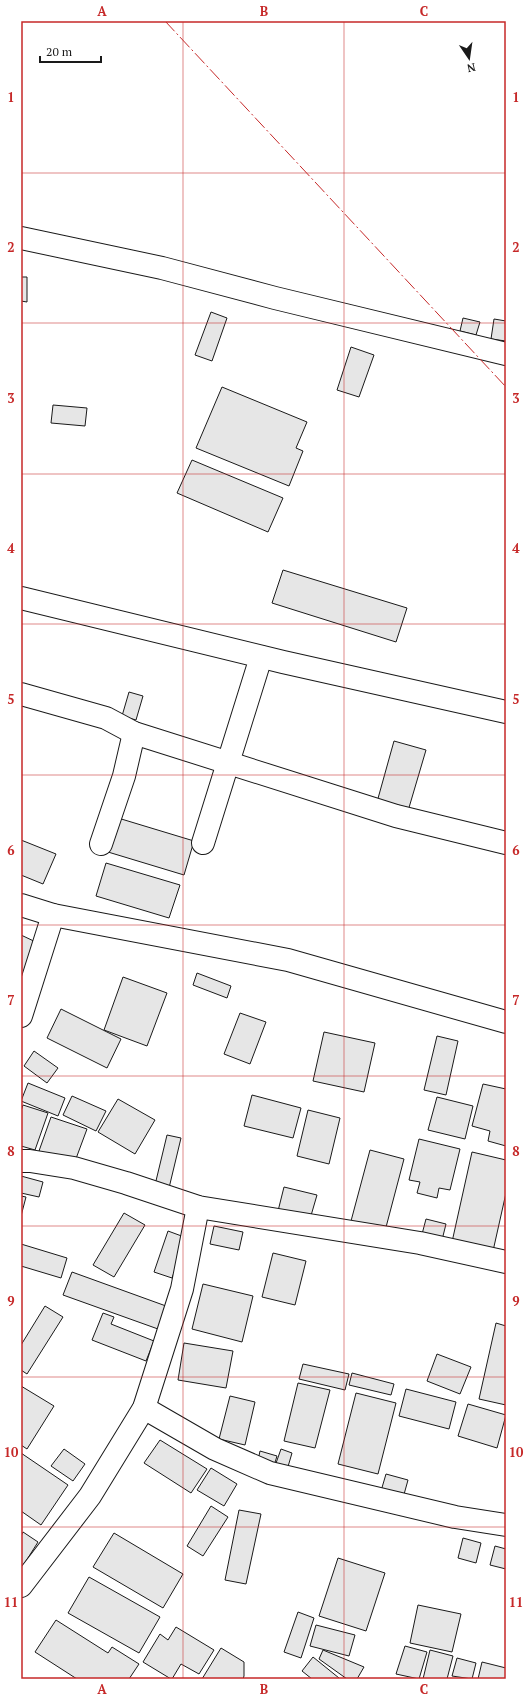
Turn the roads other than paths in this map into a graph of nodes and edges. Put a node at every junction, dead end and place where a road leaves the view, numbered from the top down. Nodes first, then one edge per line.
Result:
1 (21, 238) edge
2 (506, 354) edge
3 (21, 598) edge
4 (260, 657) junction
5 (21, 694) edge
6 (506, 712) edge
7 (134, 734) junction
8 (228, 762) junction
9 (203, 843) dead end
10 (506, 843) edge
11 (101, 844) dead end
12 (21, 905) edge
13 (53, 915) junction
14 (21, 1016) edge
15 (506, 1022) edge
16 (21, 1161) edge
17 (198, 1207) junction
18 (506, 1262) edge
19 (144, 1408) junction
20 (506, 1525) edge
21 (21, 1586) edge

1 - 2 street
3 - 4 street
4 - 6 street
4 - 8 street
5 - 7 street
7 - 8 street
7 - 11 street
8 - 9 street
8 - 10 street
12 - 13 street
13 - 14 street
13 - 15 street
16 - 17 street
17 - 18 street
17 - 19 street
19 - 20 street
19 - 21 street

